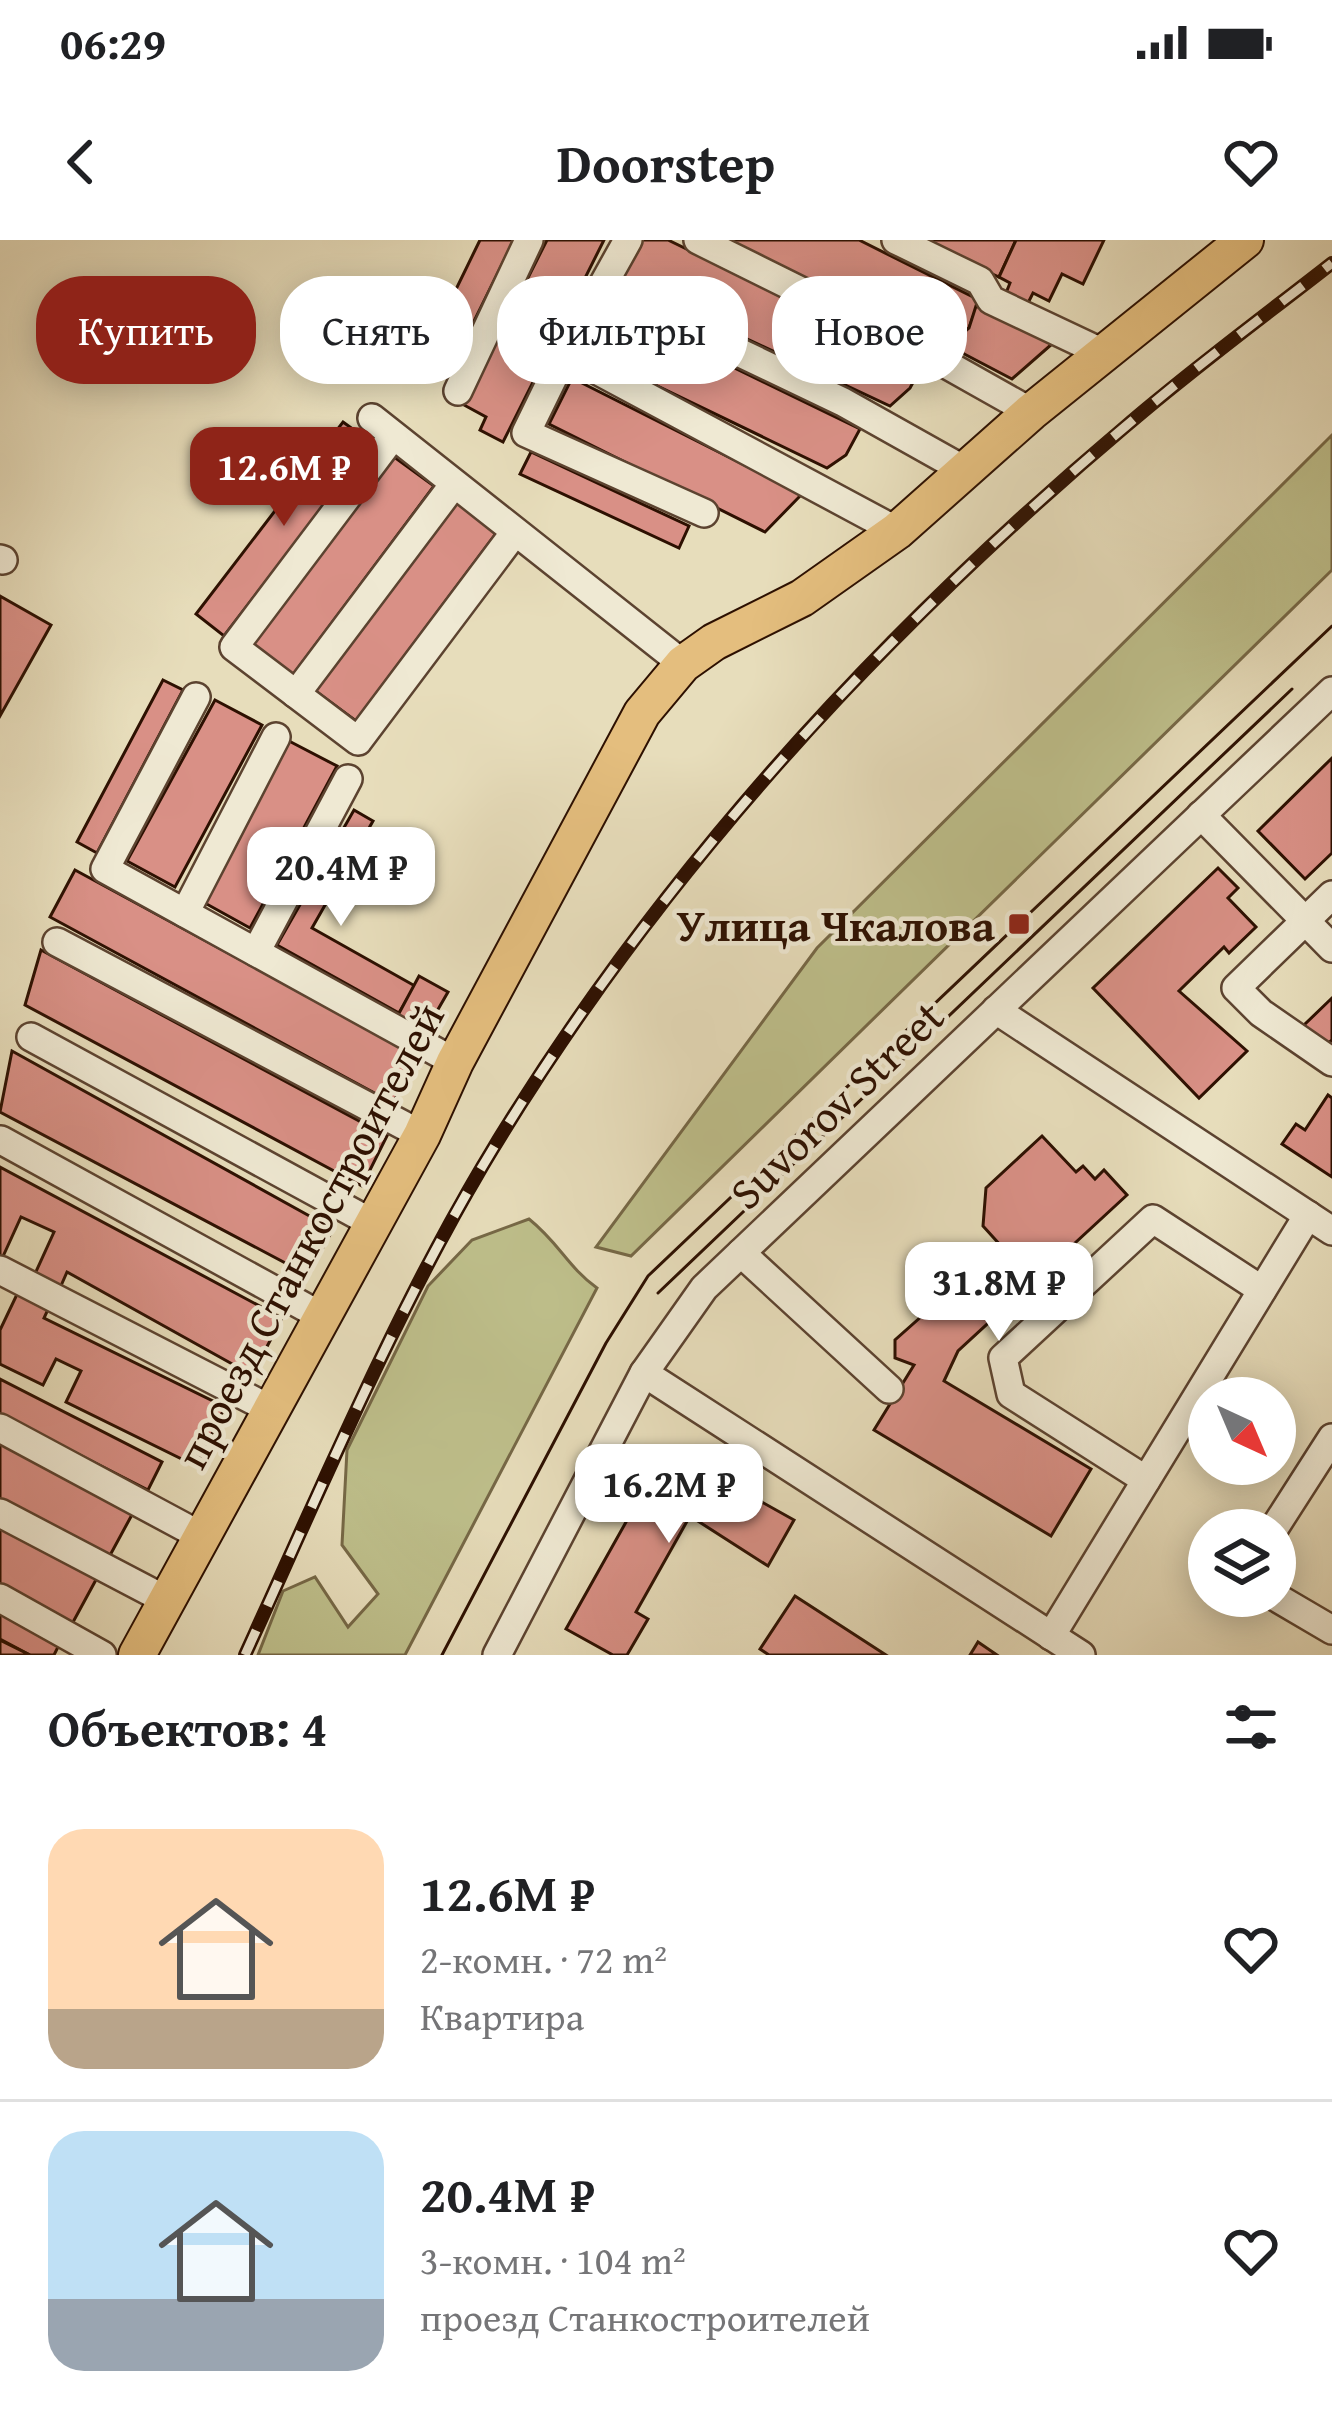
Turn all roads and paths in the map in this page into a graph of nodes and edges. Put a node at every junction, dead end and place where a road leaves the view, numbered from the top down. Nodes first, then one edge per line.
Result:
1 (530, 240) edge
2 (628, 240) edge
3 (698, 240) edge
4 (896, 240) edge
5 (1245, 240) edge
6 (608, 276) edge
7 (1103, 353) junction
8 (748, 357) edge
9 (550, 384) edge
10 (624, 384) edge
11 (458, 391) dead end
12 (1031, 412) junction
13 (966, 471) junction
14 (454, 484) junction
15 (704, 513) dead end
16 (898, 531) junction
17 (515, 532) junction
18 (683, 664) junction
19 (1332, 691) edge
20 (296, 694) junction
21 (196, 698) dead end
22 (277, 737) dead end
23 (349, 779) dead end
24 (1201, 815) junction
25 (1332, 895) edge
26 (185, 913) junction
27 (1305, 921) junction
28 (57, 942) dead end
29 (1332, 948) edge
30 (256, 952) junction
31 (996, 1010) junction
32 (32, 1037) dead end
33 (455, 1062) junction
34 (1332, 1062) edge
35 (422, 1135) junction
36 (1, 1141) edge
37 (1320, 1223) edge
38 (374, 1224) junction
39 (741, 1253) junction
40 (4, 1282) edge
41 (1262, 1291) junction
42 (322, 1317) junction
43 (644, 1373) junction
44 (889, 1389) dead end
45 (272, 1410) junction
46 (0, 1428) edge
47 (1332, 1438) edge
48 (1146, 1480) junction
49 (1286, 1509) edge
50 (0, 1513) edge
51 (202, 1538) junction
52 (0, 1598) edge
53 (166, 1600) junction
54 (1296, 1609) edge
55 (1332, 1630) edge
56 (1051, 1636) junction
57 (102, 1655) edge
58 (137, 1655) edge
59 (497, 1655) edge
60 (1081, 1655) edge

1 - 11 street
2 - 6 street
3 - 12 street
4 - 7 street
5 - 7 main road, проезд Станкостроителей
7 - 12 main road, проезд Станкостроителей
8 - 13 street
9 - 15 street
10 - 16 street
12 - 13 main road, проезд Станкостроителей
13 - 16 main road, проезд Станкостроителей
14 - 17 street
14 - 20 street
14 - 20 street
16 - 18 main road, проезд Станкостроителей
17 - 18 street
17 - 20 street
18 - 33 main road, проезд Станкостроителей
19 - 24 street, Suvorov Street
21 - 26 street
22 - 26 street
23 - 30 street
24 - 27 street
24 - 31 street, Suvorov Street
25 - 27 street
26 - 30 street
27 - 29 street
27 - 34 street
28 - 35 street
30 - 33 street
31 - 37 street
31 - 39 street, Suvorov Street
32 - 38 street
33 - 35 main road, проезд Станкостроителей
35 - 38 main road, проезд Станкостроителей
36 - 42 street
37 - 41 street
38 - 42 main road, проезд Станкостроителей
39 - 43 street, Suvorov Street
39 - 44 street
40 - 45 street
41 - 48 street
41 - 48 street
42 - 45 main road, проезд Станкостроителей
43 - 56 street
43 - 59 street, Suvorov Street
45 - 51 main road, проезд Станкостроителей
46 - 51 street
47 - 49 street
48 - 56 street
50 - 53 street
51 - 53 main road, проезд Станкостроителей
52 - 57 street
53 - 58 main road, проезд Станкостроителей
54 - 55 street
56 - 60 street

